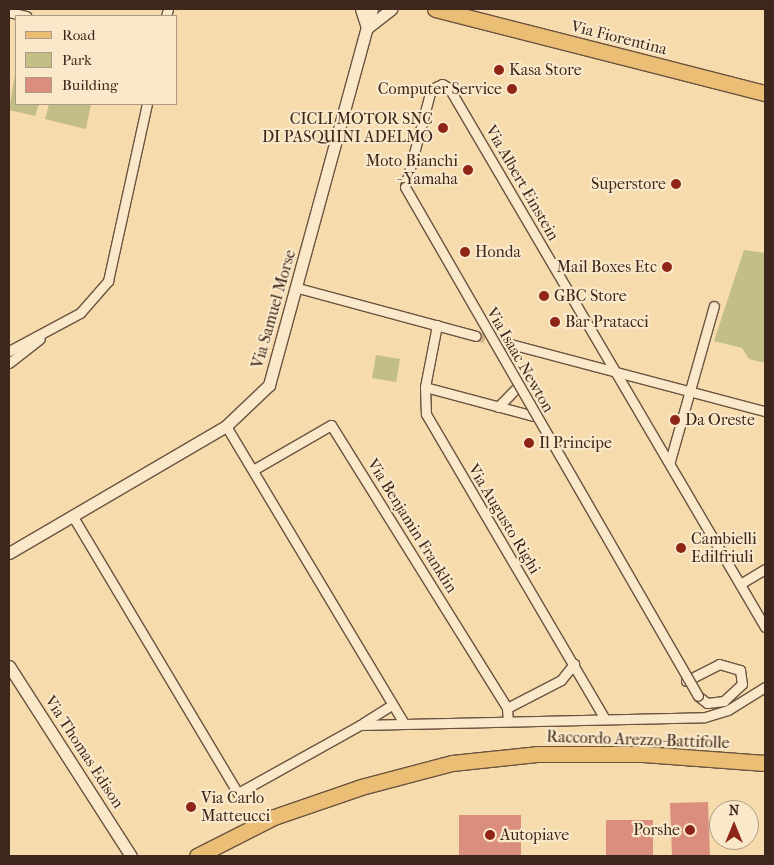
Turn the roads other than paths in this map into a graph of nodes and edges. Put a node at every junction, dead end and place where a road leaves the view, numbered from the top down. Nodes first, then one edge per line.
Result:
1 (361, 9) edge
2 (372, 9) edge
3 (390, 9) edge
4 (436, 9) edge
5 (9, 12) edge
6 (22, 15) edge
7 (367, 28) junction
8 (765, 93) edge
9 (428, 95) joint
10 (147, 105) edge
11 (298, 288) junction
12 (714, 306) dead end
13 (437, 325) junction
14 (46, 333) junction
15 (476, 336) tunnel mouth
16 (503, 342) tunnel mouth
17 (9, 351) edge
18 (9, 363) edge
19 (614, 370) junction
20 (518, 387) junction
21 (425, 388) junction
22 (690, 390) junction
23 (498, 407) junction
24 (765, 410) edge
25 (534, 416) junction
26 (226, 426) junction
27 (670, 461) junction
28 (253, 470) junction
29 (72, 515) junction
30 (9, 553) edge
31 (765, 568) edge
32 (740, 584) junction
33 (765, 628) edge
34 (574, 664) junction
35 (9, 666) edge
36 (686, 681) dead end
37 (765, 687) edge
38 (390, 706) junction
39 (508, 708) junction
40 (604, 717) junction
41 (508, 721) junction
42 (403, 722) junction
43 (360, 725) junction
44 (765, 764) edge
45 (131, 856) edge
46 (197, 856) edge

1 - 7 street
2 - 7 street, Via Samuel Morse
3 - 7 street
4 - 8 main road, Via Fiorentina
5 - 6 street
7 - 11 street, Via Samuel Morse
9 - 19 street, Via Albert Einstein
9 - 20 street, Via Isaac Newton, bridge
10 - 14 street
11 - 13 street
11 - 26 street, Via Samuel Morse
12 - 22 street
13 - 15 street
13 - 21 street, Via Augusto Righi
14 - 17 street
14 - 18 street
16 - 19 street
19 - 22 street
19 - 27 street, Via Albert Einstein
20 - 23 street
20 - 25 street, Via Isaac Newton, bridge
21 - 23 street
21 - 34 street, Via Augusto Righi
22 - 24 street
22 - 27 street
23 - 25 street
25 - 36 street, Via Isaac Newton, bridge
26 - 28 street
26 - 29 street, Via Samuel Morse
27 - 32 street, Via Albert Einstein
28 - 38 street
28 - 39 street, Via Benjamin Franklin
29 - 30 street, Via Samuel Morse
29 - 43 street
31 - 32 street
32 - 33 street, Via Albert Einstein
34 - 39 street
34 - 40 street, Via Augusto Righi
35 - 45 street, Via Thomas Edison
37 - 40 street
38 - 42 street
38 - 43 street
39 - 41 street
40 - 41 street
41 - 42 street
42 - 43 street
44 - 46 main road, Raccordo Arezzo-Battifolle

